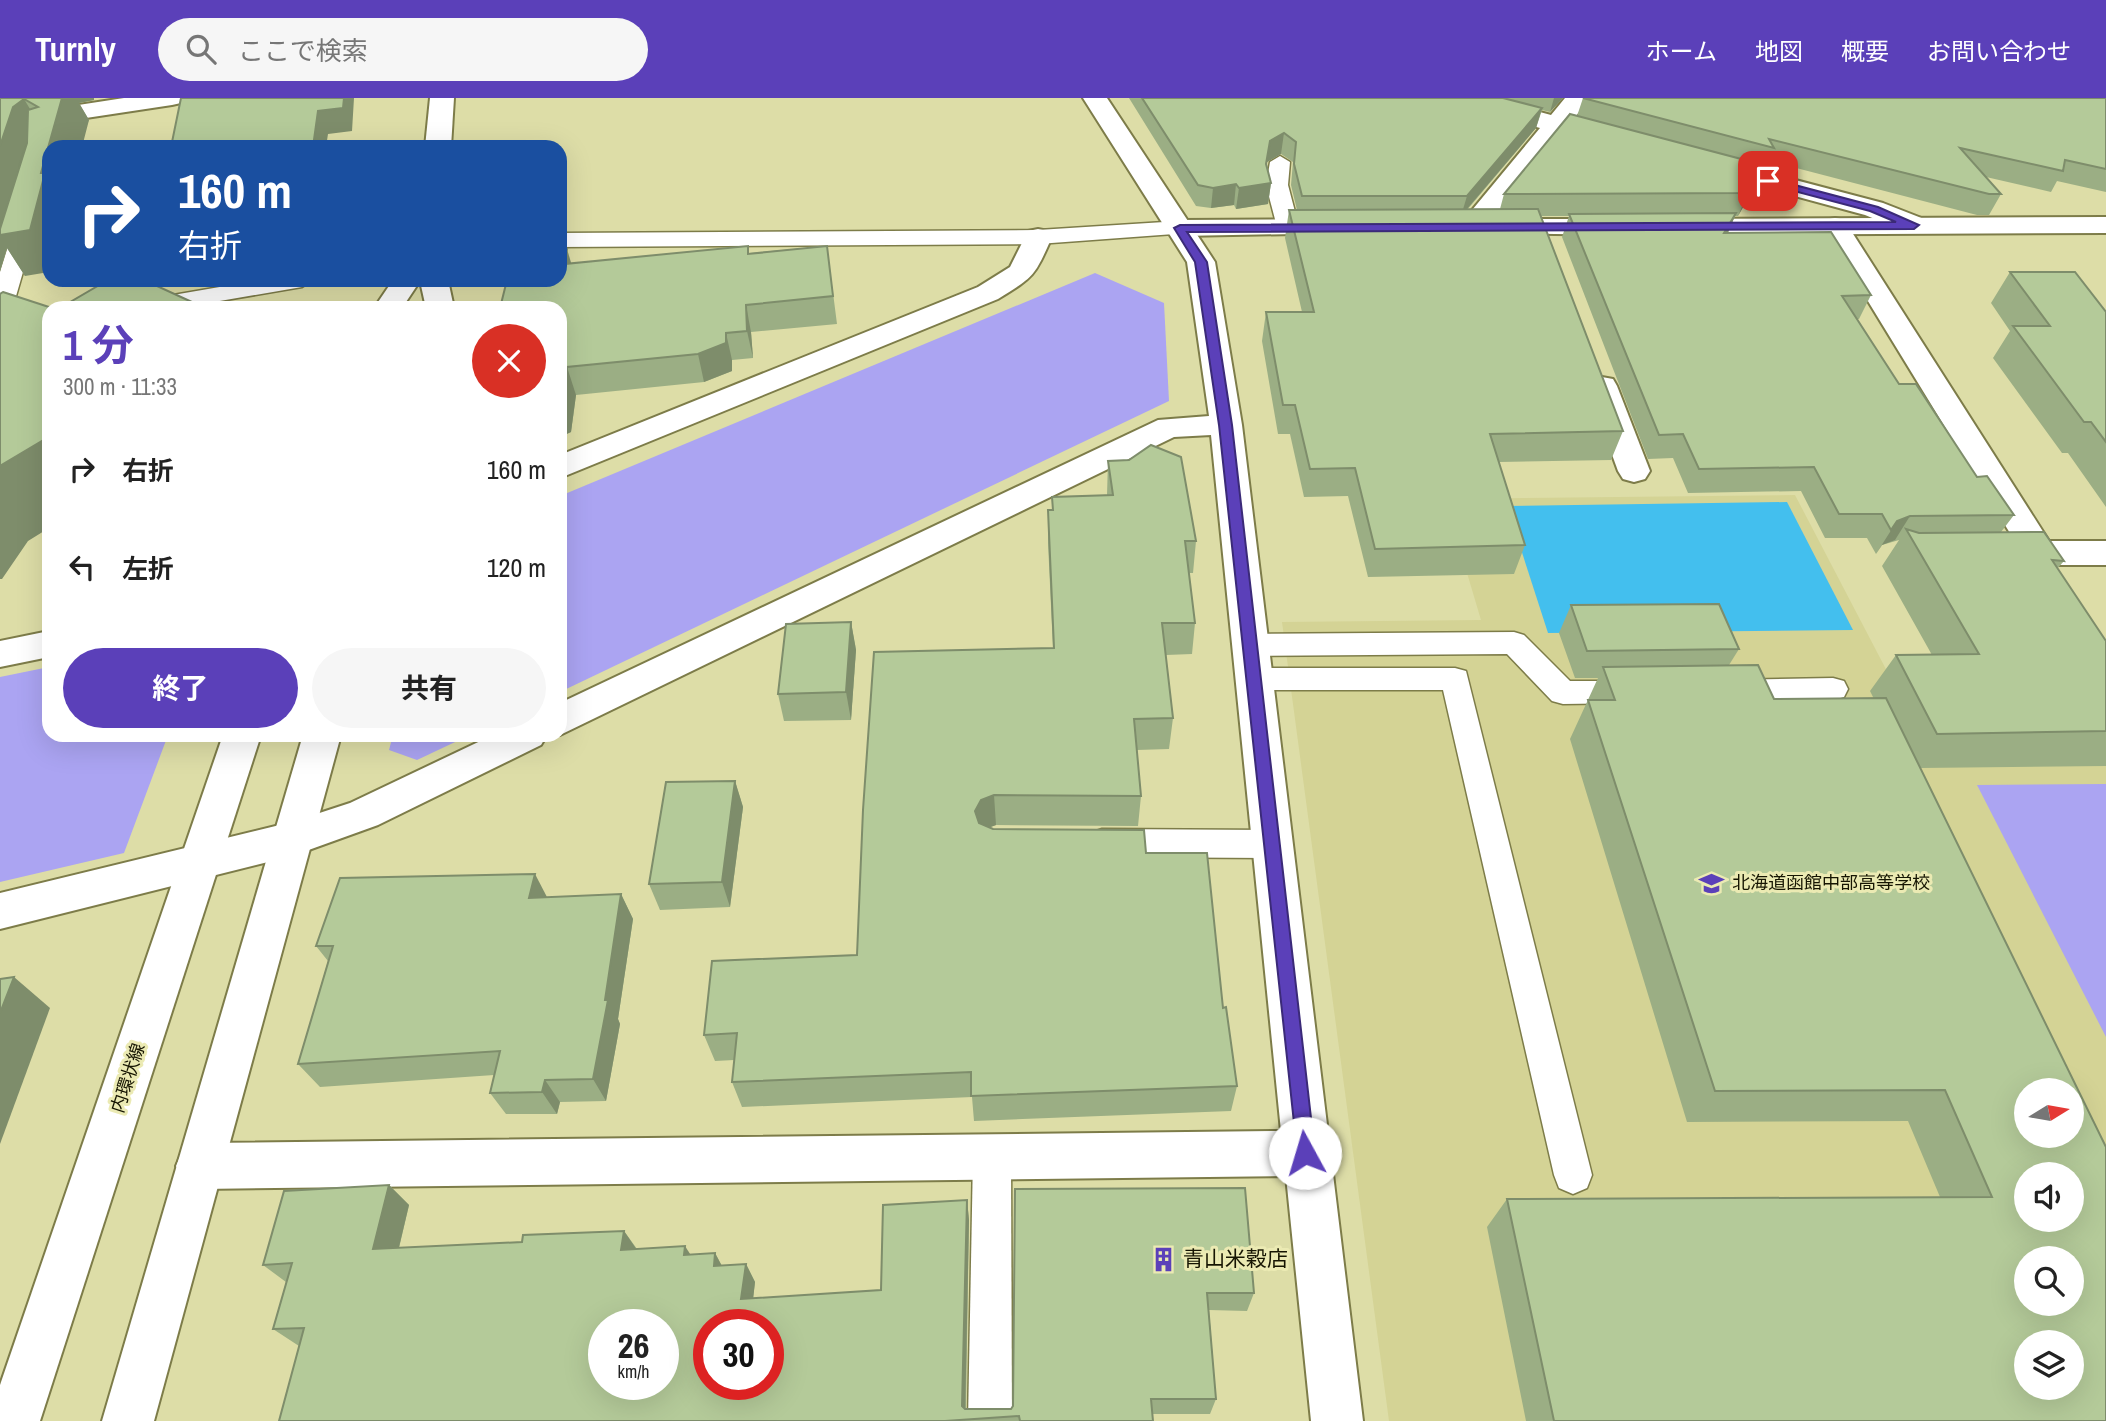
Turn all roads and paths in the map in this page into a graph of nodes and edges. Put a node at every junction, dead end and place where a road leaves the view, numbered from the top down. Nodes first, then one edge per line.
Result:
1 (172, 98) edge
2 (442, 98) edge
3 (1095, 98) edge
4 (1461, 98) edge
5 (1577, 98) edge
6 (16, 114) edge
7 (59, 115) junction
8 (1556, 125) junction
9 (51, 140) edge
10 (439, 140) edge
11 (1636, 146) edge
12 (1689, 160) edge
13 (1280, 162) dead end
14 (42, 175) edge
15 (1914, 225) junction
16 (2106, 225) edge
17 (1835, 226) junction
18 (1289, 227) junction
19 (1367, 227) edge
20 (1542, 227) junction
21 (1180, 228) junction
22 (1038, 237) junction
23 (567, 240) edge
24 (1555, 259) edge
25 (261, 287) edge
26 (179, 301) edge
27 (4, 324) edge
28 (1592, 359) edge
29 (1226, 425) junction
30 (567, 464) edge
31 (1634, 471) dead end
32 (2039, 553) junction
33 (2106, 553) edge
34 (2000, 554) edge
35 (42, 645) edge
36 (0, 654) edge
37 (1252, 662) junction
38 (1833, 689) dead end
39 (1698, 691) edge
40 (1658, 692) edge
41 (567, 717) edge
42 (240, 742) edge
43 (319, 742) edge
44 (513, 742) edge
45 (292, 839) junction
46 (1078, 842) edge
47 (1271, 844) junction
48 (199, 863) junction
49 (0, 911) edge
50 (1305, 1153) junction
51 (992, 1157) junction
52 (200, 1166) junction
53 (1573, 1175) dead end
54 (14, 1421) edge
55 (128, 1421) edge
56 (990, 1421) edge
57 (1337, 1421) edge

1 - 7 street
2 - 10 street
3 - 21 street
4 - 8 street
5 - 8 street
6 - 7 street
7 - 9 lane
8 - 11 street
8 - 20 street
12 - 15 street
13 - 18 lane
14 - 27 lane
15 - 16 street
15 - 17 street
17 - 20 street
17 - 32 street
18 - 19 street
18 - 21 street
20 - 24 street
21 - 22 lane
21 - 29 street
22 - 23 lane
22 - 30 street
25 - 26 lane
28 - 31 street
29 - 37 street
29 - 41 street
32 - 33 street
32 - 34 street
35 - 36 street
37 - 40 lane
37 - 47 street
37 - 53 lane
38 - 39 lane
42 - 48 street, 内環状線
43 - 45 street
44 - 45 street
45 - 48 street
45 - 52 street
46 - 47 lane
47 - 50 street
48 - 49 street
48 - 54 street, 内環状線
50 - 51 street
50 - 57 street
51 - 52 street
51 - 56 lane
52 - 55 street

